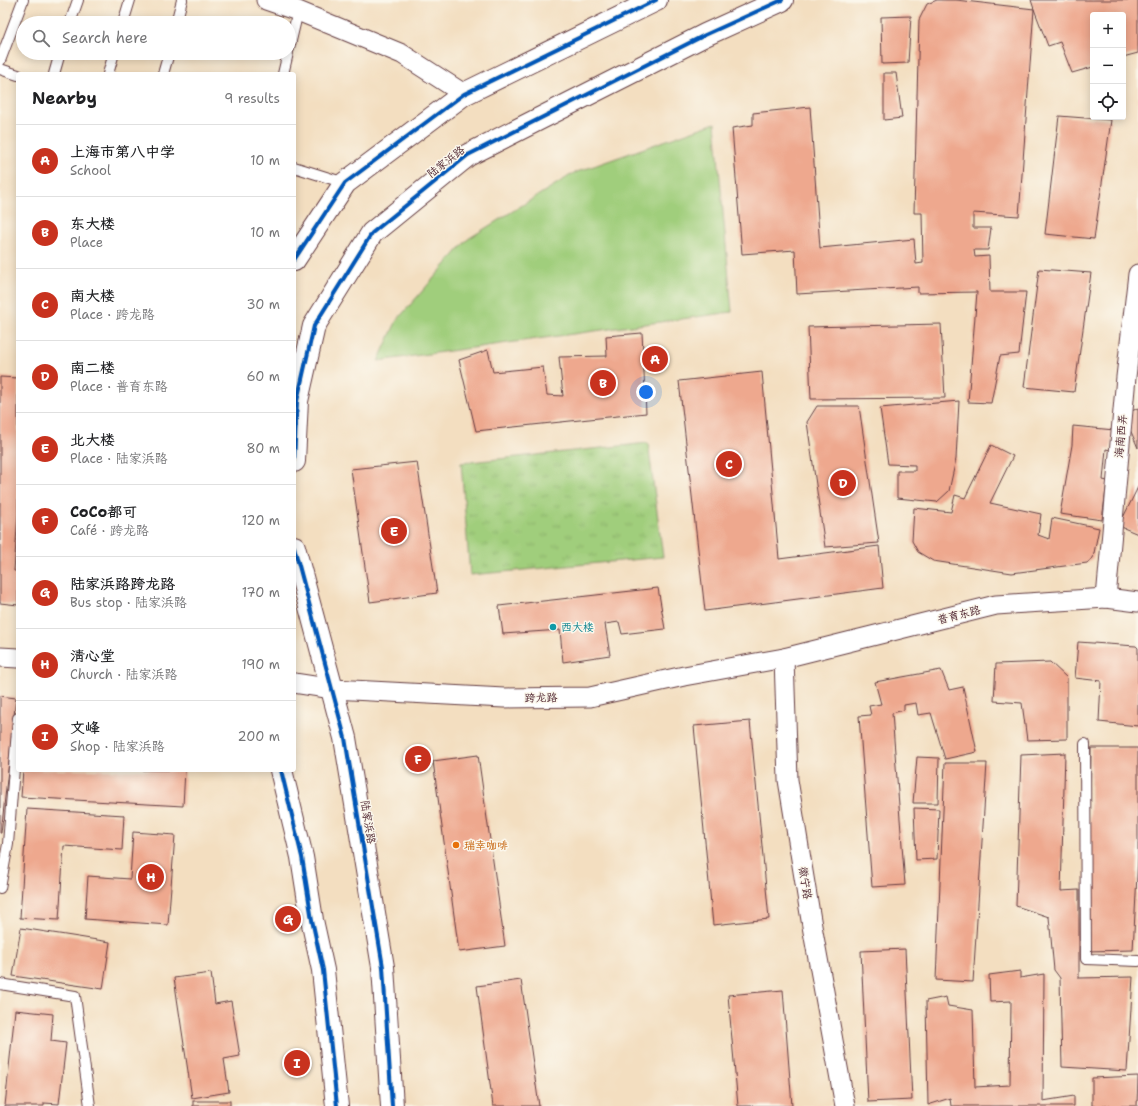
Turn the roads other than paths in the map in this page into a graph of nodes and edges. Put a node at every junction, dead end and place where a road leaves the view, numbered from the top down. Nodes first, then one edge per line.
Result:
1 (23, 0) edge
2 (78, 0) edge
3 (130, 0) edge
4 (182, 0) edge
5 (266, 0) edge
6 (656, 0) edge
7 (782, 0) edge
8 (298, 11) junction
9 (17, 16) edge
10 (72, 16) edge
11 (125, 16) edge
12 (178, 16) edge
13 (16, 19) edge
14 (296, 19) edge
15 (58, 60) edge
16 (112, 60) edge
17 (167, 60) edge
18 (286, 60) edge
19 (0, 61) edge
20 (0, 69) edge
21 (55, 72) edge
22 (109, 72) edge
23 (164, 72) edge
24 (283, 72) edge
25 (16, 74) edge
26 (464, 94) junction
27 (296, 168) edge
28 (345, 183) junction
29 (296, 257) edge
30 (1138, 274) edge
31 (1132, 377) edge
32 (296, 421) edge
33 (296, 554) edge
34 (1106, 598) junction
35 (1138, 602) edge
36 (0, 657) edge
37 (16, 658) edge
38 (784, 658) junction
39 (296, 683) edge
40 (333, 689) junction
41 (16, 743) edge
42 (1084, 744) dead end
43 (281, 772) edge
44 (0, 888) edge
45 (1138, 961) edge
46 (0, 984) edge
47 (90, 1106) edge
48 (337, 1106) edge
49 (392, 1106) edge
50 (845, 1106) edge

1 - 9 lane
2 - 10 lane
3 - 11 lane
4 - 12 lane
5 - 8 street
6 - 26 main road
7 - 32 main road, 陆家浜路
8 - 14 lane
8 - 26 street
13 - 19 lane
15 - 21 lane
16 - 22 lane
17 - 23 lane
18 - 24 lane
20 - 25 lane
26 - 28 main road
27 - 28 lane
28 - 29 main road
30 - 31 street, 海南西弄
31 - 34 street, 海南西弄
33 - 40 main road, 陆家浜路
34 - 35 street, 普育东路
34 - 38 street, 普育东路
36 - 37 street
38 - 40 street, 跨龙路
38 - 50 street, 徽宁路
39 - 40 street, 跨龙路
40 - 49 main road, 陆家浜路
41 - 44 lane
42 - 45 lane
43 - 48 main road
46 - 47 lane

